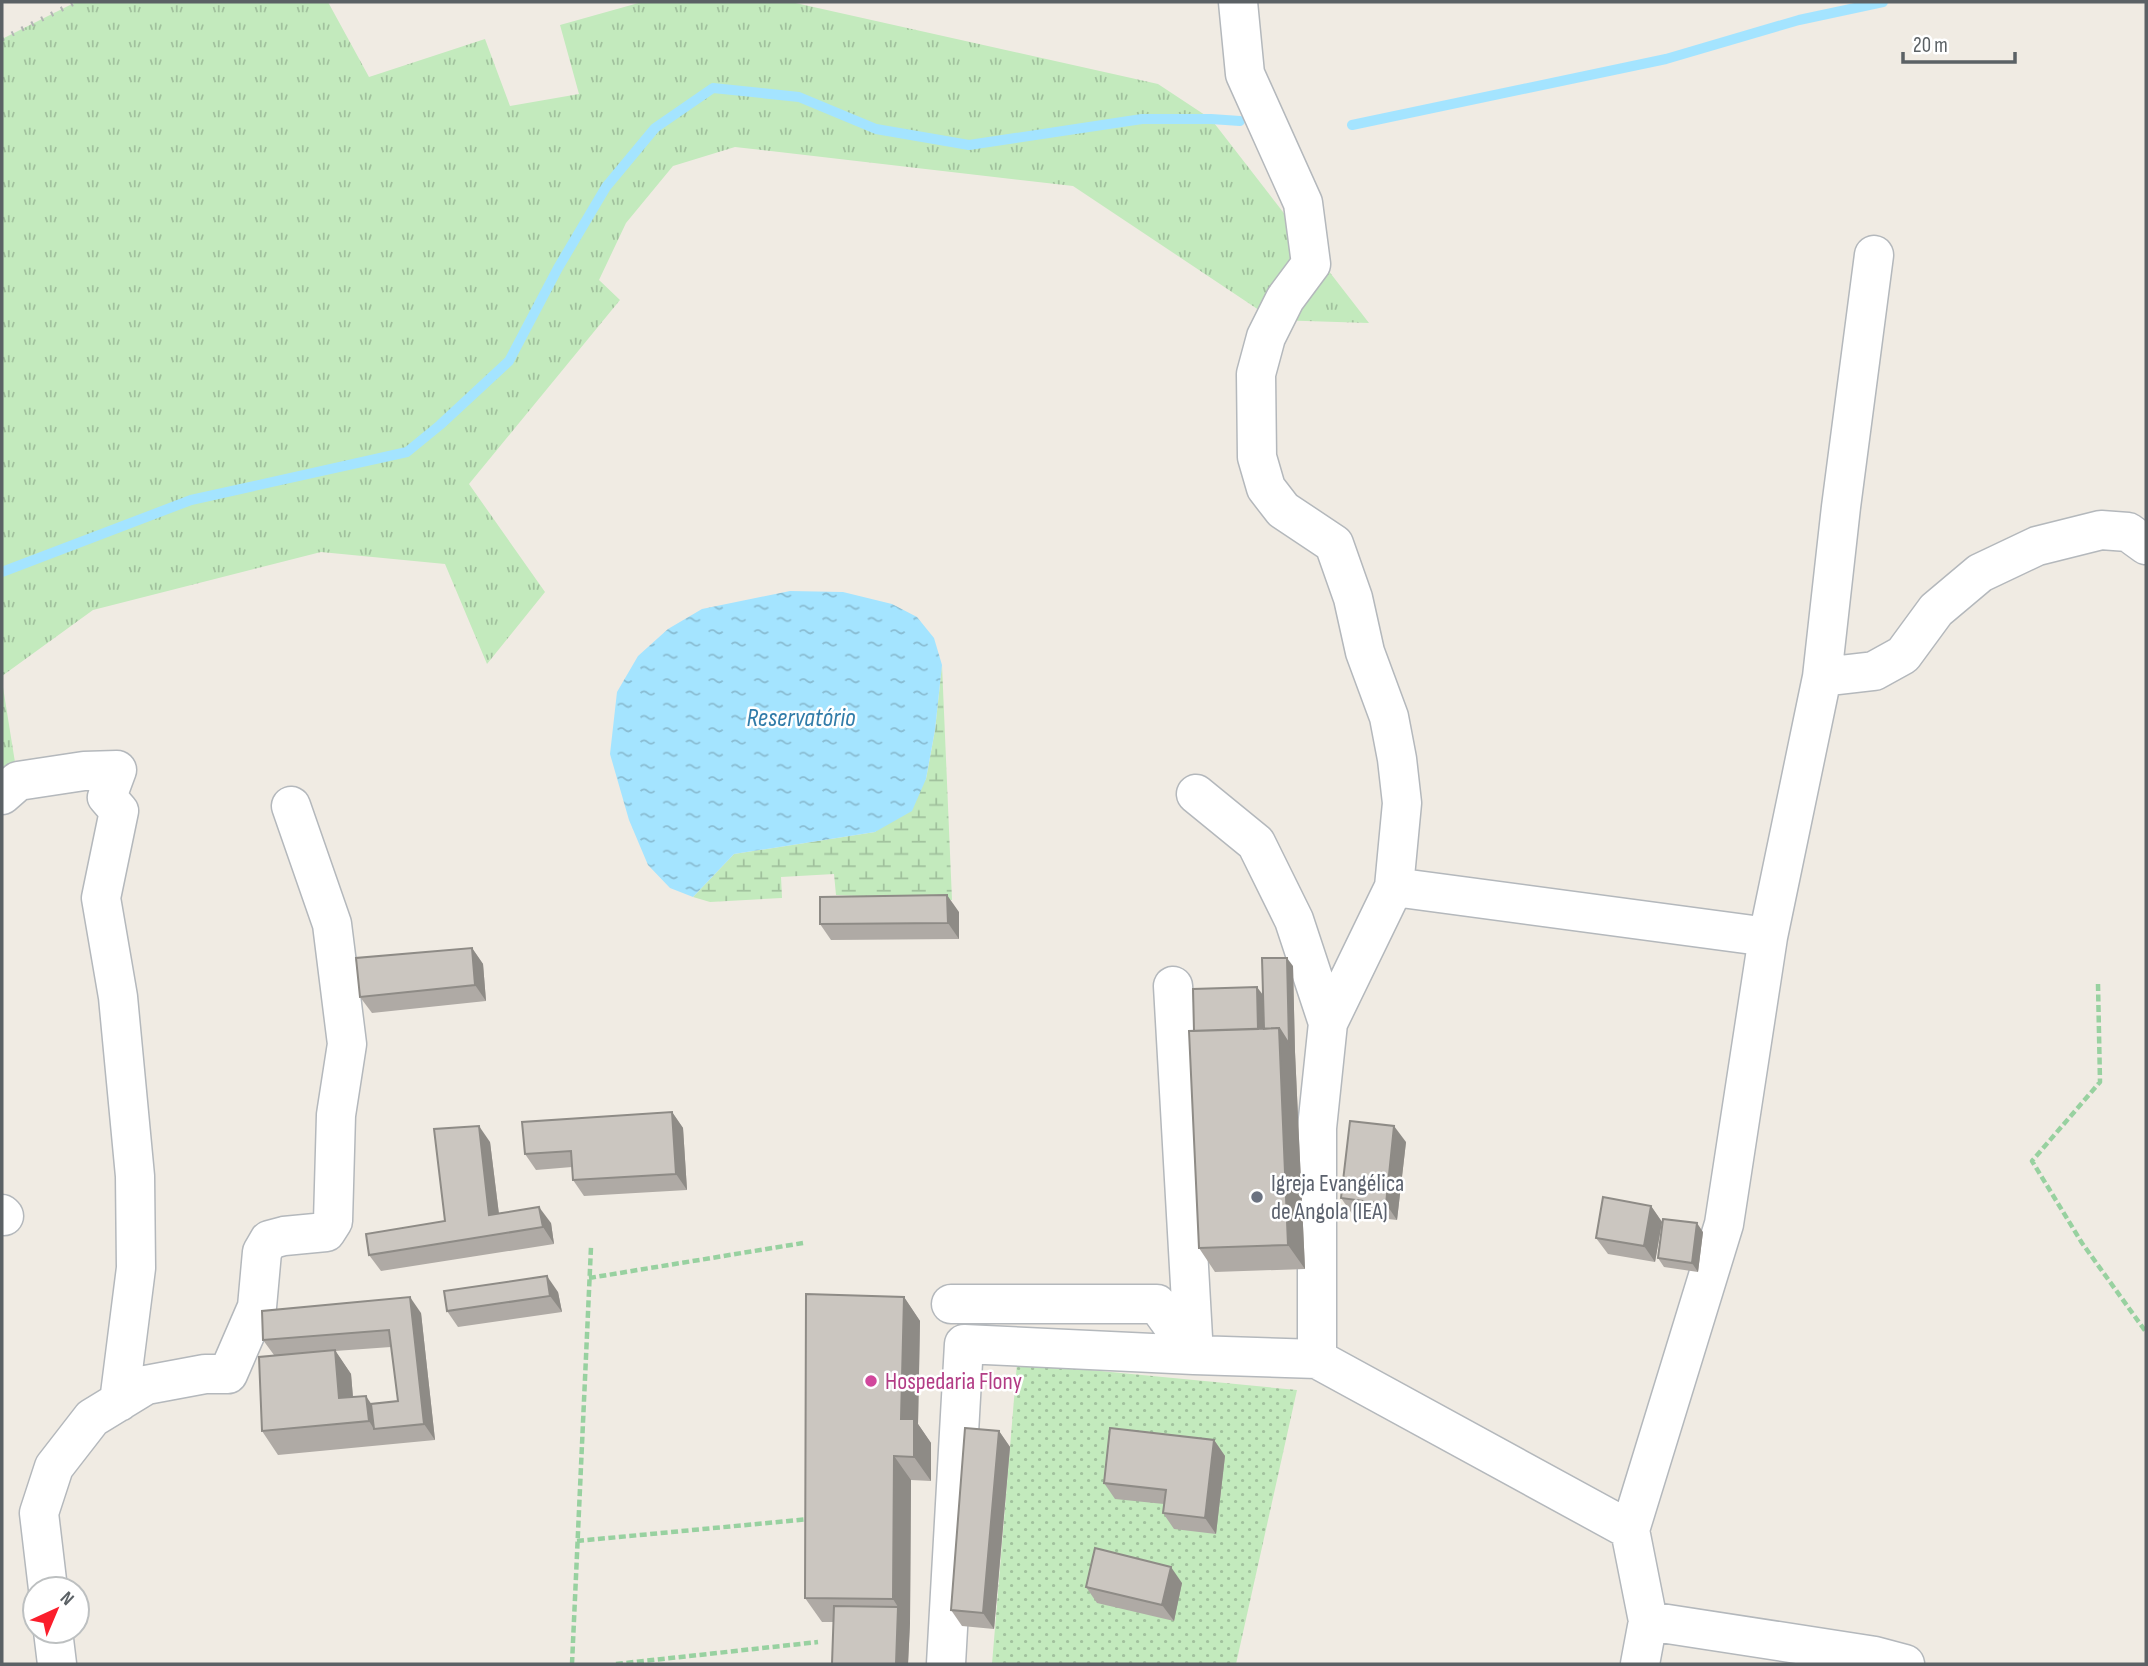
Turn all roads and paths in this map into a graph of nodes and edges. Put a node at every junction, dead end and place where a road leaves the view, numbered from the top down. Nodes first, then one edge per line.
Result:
1 (1238, 2) edge
2 (1874, 255) dead end
3 (2146, 545) edge
4 (1822, 677) junction
5 (1196, 794) dead end
6 (2, 795) edge
7 (290, 806) dead end
8 (1394, 887) junction
9 (1768, 937) junction
10 (2098, 984) dead end
11 (1173, 986) dead end
12 (1328, 1024) junction
13 (803, 1243) dead end
14 (591, 1247) dead end
15 (589, 1278) junction
16 (951, 1304) dead end
17 (2146, 1332) edge
18 (1194, 1355) junction
19 (1317, 1359) junction
20 (119, 1402) junction
21 (813, 1519) edge
22 (1630, 1530) junction
23 (577, 1542) junction
24 (46, 1575) edge
25 (1648, 1621) junction
26 (818, 1642) dead end
27 (55, 1645) edge
28 (57, 1664) edge
29 (572, 1664) edge
30 (616, 1664) edge
31 (946, 1664) edge
32 (1640, 1664) edge
33 (1905, 1664) edge

1 - 8 street
2 - 4 street
3 - 4 street
4 - 9 street
5 - 12 street
6 - 20 street
7 - 20 street
8 - 9 street
8 - 12 street
9 - 22 street
10 - 17 path
11 - 18 street
12 - 19 street
13 - 15 path
14 - 15 path
15 - 23 path
16 - 18 street
18 - 19 street
18 - 31 street
19 - 22 street
20 - 24 street
21 - 23 path
22 - 25 street
23 - 29 path
25 - 32 street
25 - 33 street
26 - 30 path
27 - 28 street

